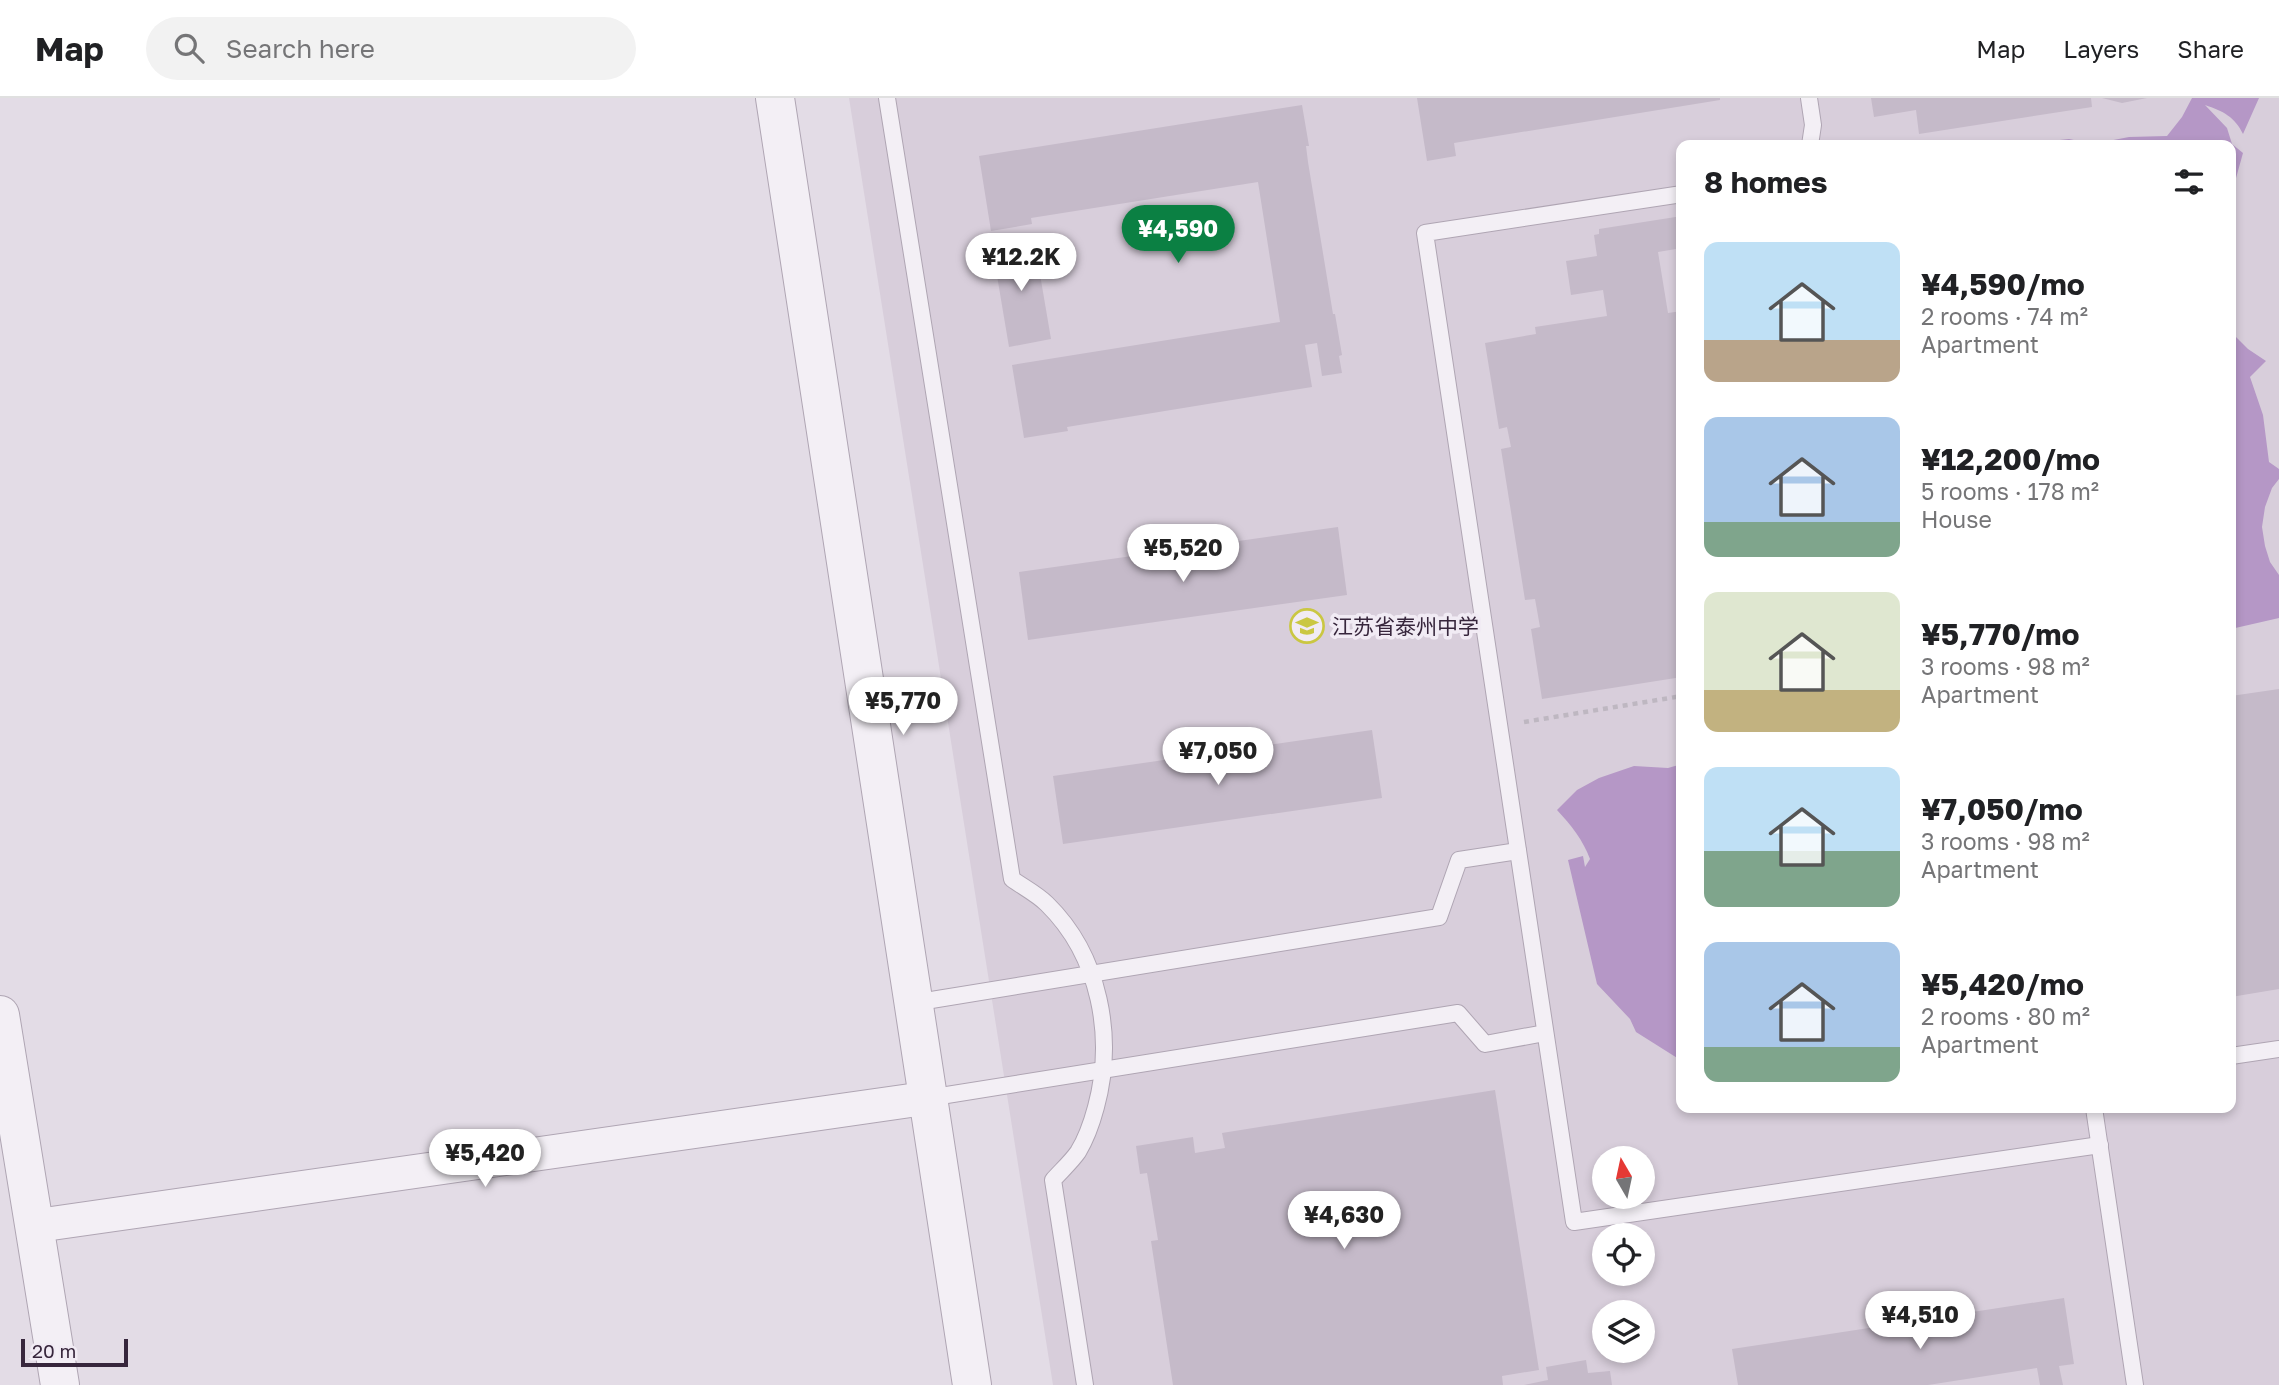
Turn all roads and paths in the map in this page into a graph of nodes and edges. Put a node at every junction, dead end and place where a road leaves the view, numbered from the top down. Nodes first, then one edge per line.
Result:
1 (775, 98) edge
2 (887, 98) edge
3 (1809, 98) edge
4 (1811, 140) edge
5 (1676, 195) edge
6 (1676, 697) edge
7 (1499, 727) junction
8 (1518, 851) junction
9 (1090, 974) junction
10 (914, 1003) junction
11 (0, 1015) edge
12 (1545, 1034) junction
13 (2279, 1049) edge
14 (2236, 1055) edge
15 (1103, 1070) junction
16 (928, 1098) junction
17 (2095, 1113) edge
18 (2100, 1145) junction
19 (34, 1226) junction
20 (60, 1385) edge
21 (972, 1385) edge
22 (1085, 1385) edge
23 (2135, 1385) edge

1 - 10 street
2 - 9 lane
3 - 4 lane
5 - 7 lane
6 - 7 path
7 - 8 lane
8 - 9 lane
8 - 12 lane
9 - 10 lane
9 - 15 lane
10 - 16 street
11 - 19 street
12 - 15 lane
12 - 18 lane
13 - 14 lane
15 - 16 lane
15 - 22 lane
16 - 19 street
16 - 21 street
17 - 18 lane
18 - 23 lane
19 - 20 street

